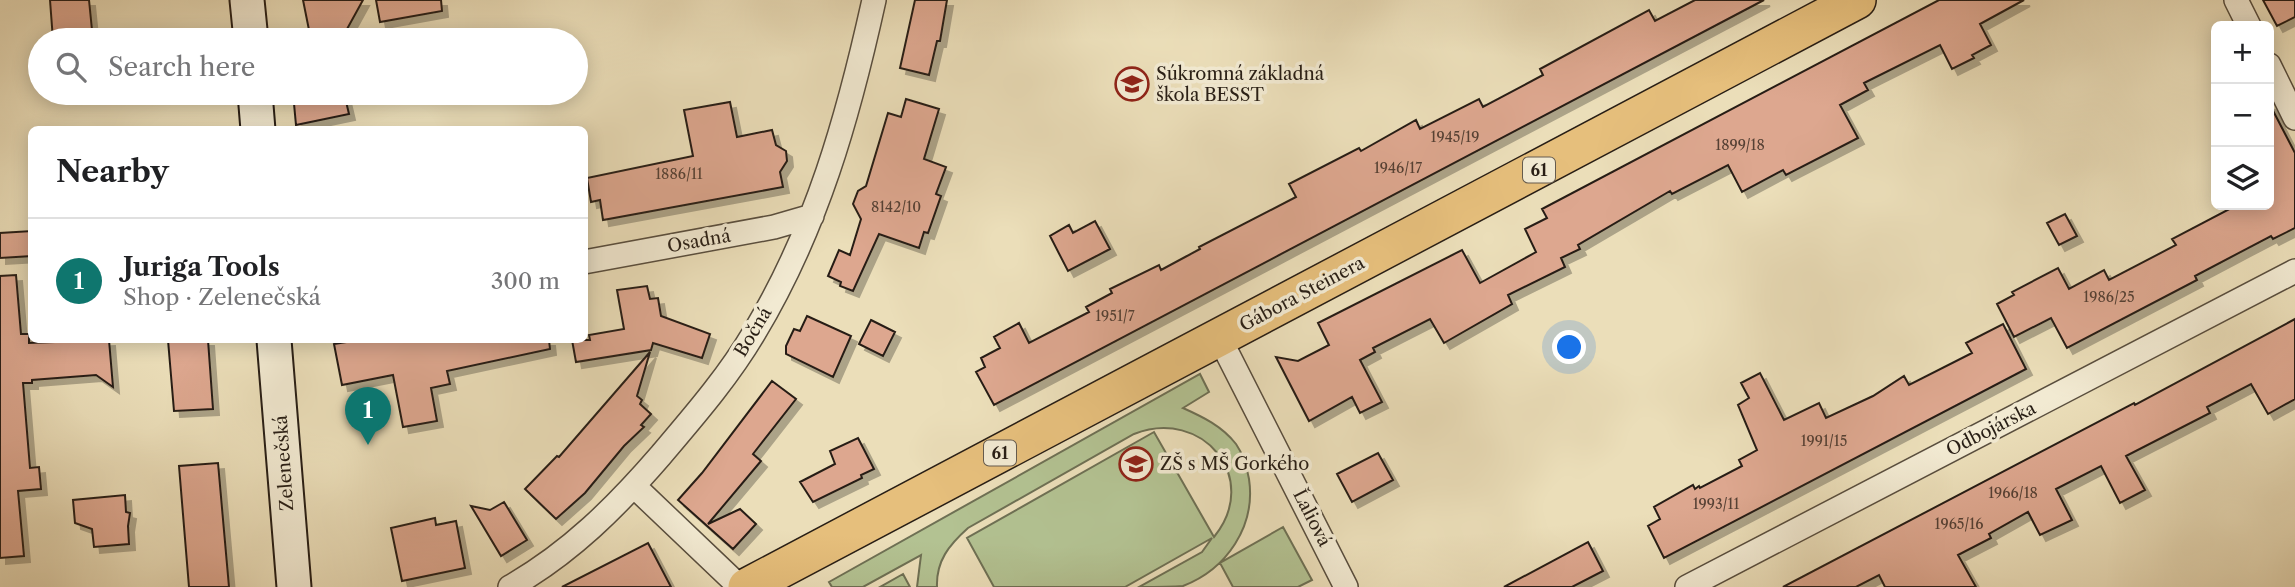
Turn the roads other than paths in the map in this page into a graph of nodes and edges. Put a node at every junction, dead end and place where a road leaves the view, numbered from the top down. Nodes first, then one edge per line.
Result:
1 (247, 0) edge
2 (874, 0) edge
3 (1857, 0) edge
4 (2236, 0) edge
5 (2246, 21) edge
6 (250, 28) edge
7 (2274, 75) edge
8 (256, 105) edge
9 (2295, 118) edge
10 (258, 126) edge
11 (812, 216) junction
12 (588, 261) edge
13 (2295, 271) edge
14 (1219, 337) junction
15 (274, 343) edge
16 (634, 486) junction
17 (785, 578) edge
18 (294, 587) edge
19 (510, 587) edge
20 (740, 587) edge
21 (747, 587) edge
22 (1346, 587) edge
23 (1687, 587) edge

1 - 6 street
2 - 11 street, Bočná
3 - 14 main road, Gábora Steinera / 61
4 - 5 street
7 - 9 street
8 - 10 street
11 - 12 street, Osadná
11 - 16 street, Bočná
13 - 23 street, Odbojárska
14 - 17 main road, Gábora Steinera / 61
14 - 22 street, Ľaliová
15 - 18 street, Zelenečská
16 - 19 street, Bočná
16 - 20 street
17 - 21 main road, Gábora Steinera / 61

